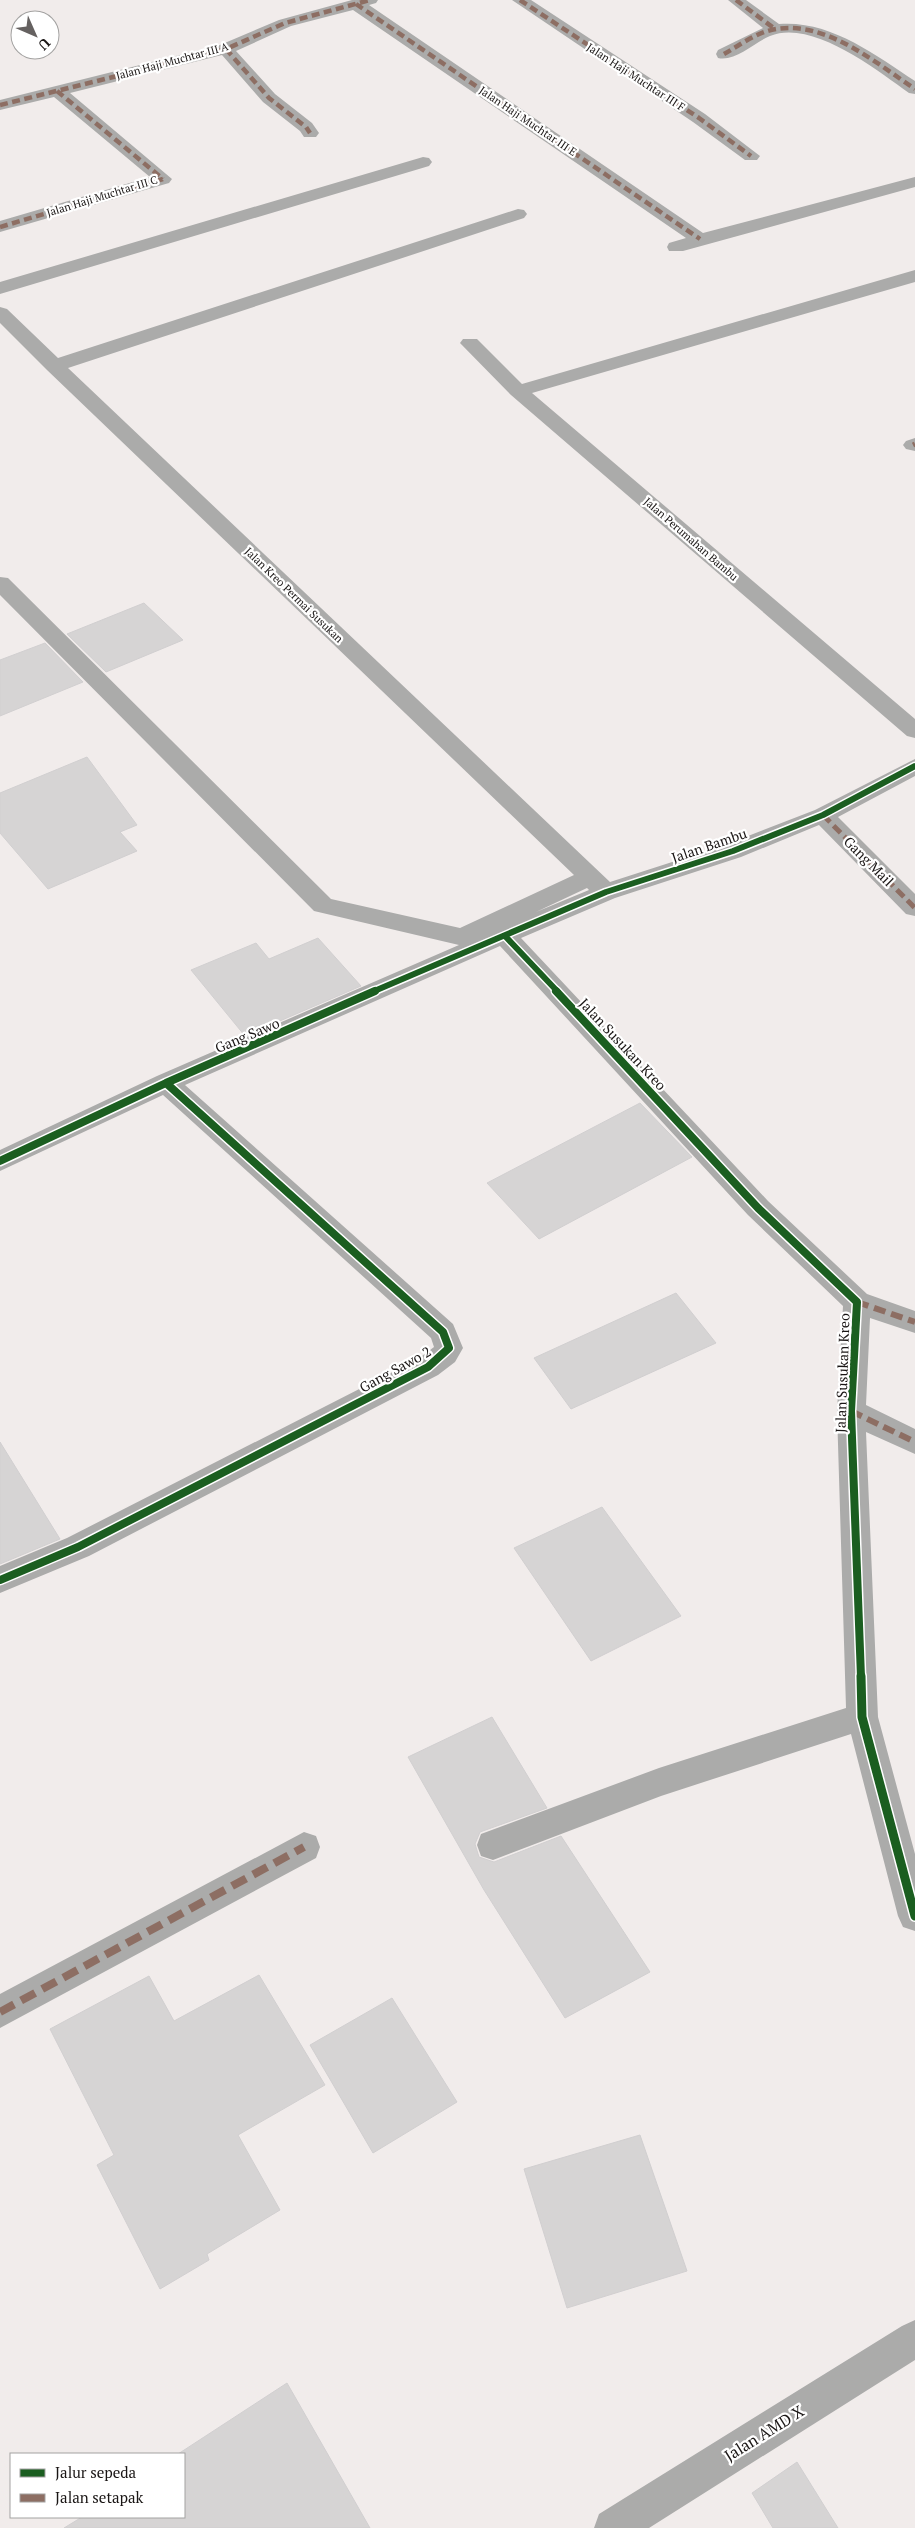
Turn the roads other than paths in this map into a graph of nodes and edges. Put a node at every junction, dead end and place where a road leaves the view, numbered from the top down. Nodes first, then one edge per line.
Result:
1 (520, 0) edge
2 (736, 0) edge
3 (363, 2) edge
4 (775, 29) junction
5 (226, 49) junction
6 (724, 54) dead end
7 (915, 89) edge
8 (57, 91) junction
9 (0, 105) edge
10 (310, 133) dead end
11 (750, 156) dead end
12 (423, 162) dead end
13 (915, 182) edge
14 (518, 214) dead end
15 (0, 227) edge
16 (700, 239) junction
17 (676, 247) dead end
18 (915, 276) edge
19 (0, 288) edge
20 (0, 313) edge
21 (470, 343) dead end
22 (54, 366) junction
23 (518, 391) junction
24 (0, 583) edge
25 (915, 731) edge
26 (915, 766) edge
27 (823, 815) junction
28 (598, 885) junction
29 (915, 908) edge
30 (505, 936) junction
31 (166, 1083) junction
32 (0, 1161) edge
33 (857, 1302) junction
34 (915, 1322) edge
35 (851, 1411) junction
36 (915, 1442) edge
37 (0, 1580) edge
38 (862, 1717) junction
39 (493, 1846) dead end
40 (304, 1847) dead end
41 (915, 1916) edge
42 (0, 2012) edge
43 (915, 2339) edge
44 (613, 2528) edge

1 - 11 street, Jalan Haji Muchtar III F
2 - 4 street
3 - 5 street, Jalan Haji Muchtar III A
3 - 16 street, Jalan Haji Muchtar III E
4 - 6 street
4 - 7 street
5 - 8 street, Jalan Haji Muchtar III A
5 - 10 street
8 - 9 street, Jalan Haji Muchtar III A
8 - 15 street, Jalan Haji Muchtar III C
12 - 19 street
13 - 16 street
14 - 22 street
16 - 17 street
18 - 23 street
20 - 22 street, Jalan Kreo Permai Susukan
21 - 23 street, Jalan Perumahan Bambu
22 - 28 street, Jalan Kreo Permai Susukan
23 - 25 street, Jalan Perumahan Bambu
24 - 28 street
26 - 27 street, Jalan Bambu
27 - 28 street, Jalan Bambu
27 - 29 street, Gang Mail
28 - 30 street, Jalan Bambu
30 - 31 street, Gang Sawo
30 - 33 street, Jalan Susukan Kreo
31 - 32 street, Gang Sawo
31 - 37 street, Gang Sawo 2
33 - 34 street
33 - 35 street, Jalan Susukan Kreo
35 - 36 street
35 - 38 street, Jalan Susukan Kreo
38 - 39 street
38 - 41 street, Jalan Susukan Kreo
40 - 42 street
43 - 44 street, Jalan AMD X

